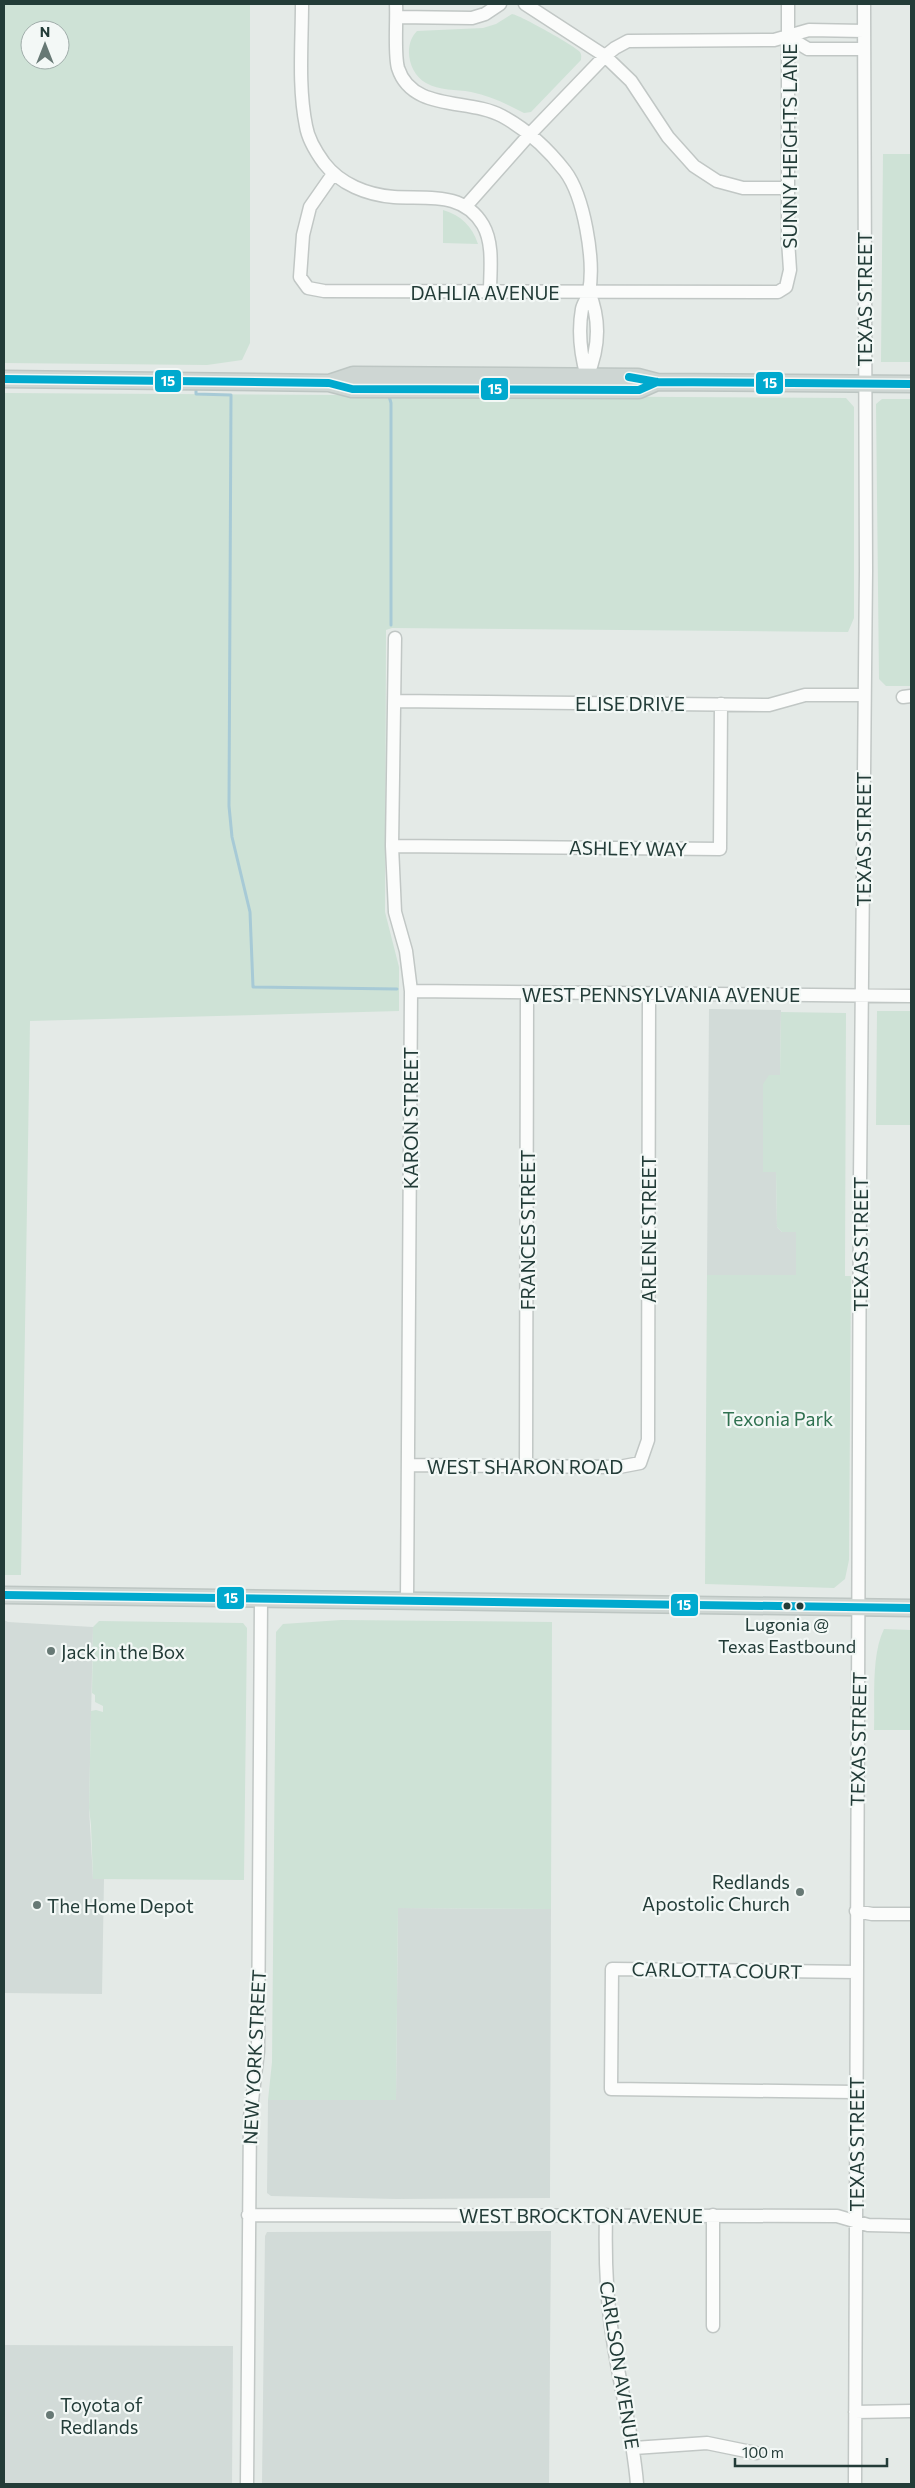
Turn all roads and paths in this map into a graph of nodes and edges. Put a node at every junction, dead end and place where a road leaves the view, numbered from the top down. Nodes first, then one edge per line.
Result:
1 (302, 4) edge
2 (396, 4) edge
3 (500, 4) edge
4 (525, 4) edge
5 (788, 4) edge
6 (864, 4) edge
7 (397, 17) junction
8 (864, 31) junction
9 (788, 37) junction
10 (864, 49) junction
11 (606, 56) junction
12 (529, 135) junction
13 (333, 174) junction
14 (788, 188) junction
15 (466, 206) junction
16 (786, 287) joint
17 (490, 292) junction
18 (589, 292) junction
19 (587, 377) junction
20 (4, 379) edge
21 (657, 382) junction
22 (329, 383) junction
23 (864, 383) junction
24 (911, 384) edge
25 (476, 390) junction
26 (395, 638) dead end
27 (864, 695) junction
28 (396, 701) junction
29 (721, 704) junction
30 (392, 846) junction
31 (411, 991) junction
32 (528, 993) junction
33 (649, 995) junction
34 (862, 995) junction
35 (911, 996) edge
36 (640, 1463) joint
37 (409, 1465) junction
38 (526, 1467) junction
39 (4, 1595) edge
40 (261, 1599) junction
41 (408, 1600) junction
42 (860, 1608) junction
43 (911, 1608) edge
44 (856, 1910) junction
45 (911, 1914) edge
46 (856, 1972) junction
47 (856, 2092) junction
48 (248, 2214) junction
49 (606, 2215) junction
50 (713, 2215) junction
51 (856, 2222) junction
52 (911, 2226) edge
53 (713, 2326) dead end
54 (911, 2411) edge
55 (855, 2412) junction
56 (634, 2448) junction
57 (756, 2453) dead end
58 (247, 2484) edge
59 (637, 2484) edge
60 (854, 2484) edge

1 - 13 street
2 - 7 street
3 - 7 street
4 - 11 street
5 - 9 street, SUNNY HEIGHTS LANE
6 - 8 street, TEXAS STREET
7 - 12 street
8 - 9 street
8 - 10 street, TEXAS STREET
9 - 10 street
9 - 11 street
9 - 14 street, SUNNY HEIGHTS LANE
10 - 23 street, TEXAS STREET
11 - 12 street
11 - 14 street
12 - 15 street
12 - 18 street
13 - 15 street
13 - 17 street, DAHLIA AVENUE
14 - 16 street, SUNNY HEIGHTS LANE
15 - 17 street
16 - 18 street, DAHLIA AVENUE
17 - 18 street, DAHLIA AVENUE
18 - 19 street
19 - 21 main road
19 - 22 main road
19 - 25 main road
20 - 22 main road
21 - 23 main road
21 - 25 main road
22 - 25 main road
23 - 24 main road
23 - 27 street, TEXAS STREET
26 - 28 street, KARON STREET
27 - 29 street, ELISE DRIVE
27 - 34 street, TEXAS STREET
28 - 29 street, ELISE DRIVE
28 - 30 street, KARON STREET
29 - 30 street, ASHLEY WAY
30 - 31 street, KARON STREET
31 - 32 street, WEST PENNSYLVANIA AVENUE
31 - 37 street, KARON STREET
32 - 33 street, WEST PENNSYLVANIA AVENUE
32 - 38 street, FRANCES STREET
33 - 34 street, WEST PENNSYLVANIA AVENUE
33 - 36 street, ARLENE STREET
34 - 35 street, WEST PENNSYLVANIA AVENUE
34 - 42 street, TEXAS STREET
36 - 38 street, WEST SHARON ROAD
37 - 38 street, WEST SHARON ROAD
37 - 41 street, KARON STREET
39 - 40 main road
40 - 41 main road
40 - 48 street, NEW YORK STREET
41 - 42 main road
42 - 43 main road
42 - 44 street, TEXAS STREET
44 - 45 street
44 - 46 street, TEXAS STREET
46 - 47 street, TEXAS STREET
46 - 47 street, CARLOTTA COURT
47 - 51 street, TEXAS STREET
48 - 49 street, WEST BROCKTON AVENUE
48 - 58 street, NEW YORK STREET
49 - 50 street, WEST BROCKTON AVENUE
49 - 56 street, CARLSON AVENUE
50 - 51 street, WEST BROCKTON AVENUE
50 - 53 street
51 - 52 street, WEST BROCKTON AVENUE
51 - 55 street, TEXAS STREET
54 - 55 street
55 - 60 street, TEXAS STREET
56 - 57 street
56 - 59 street, CARLSON AVENUE

